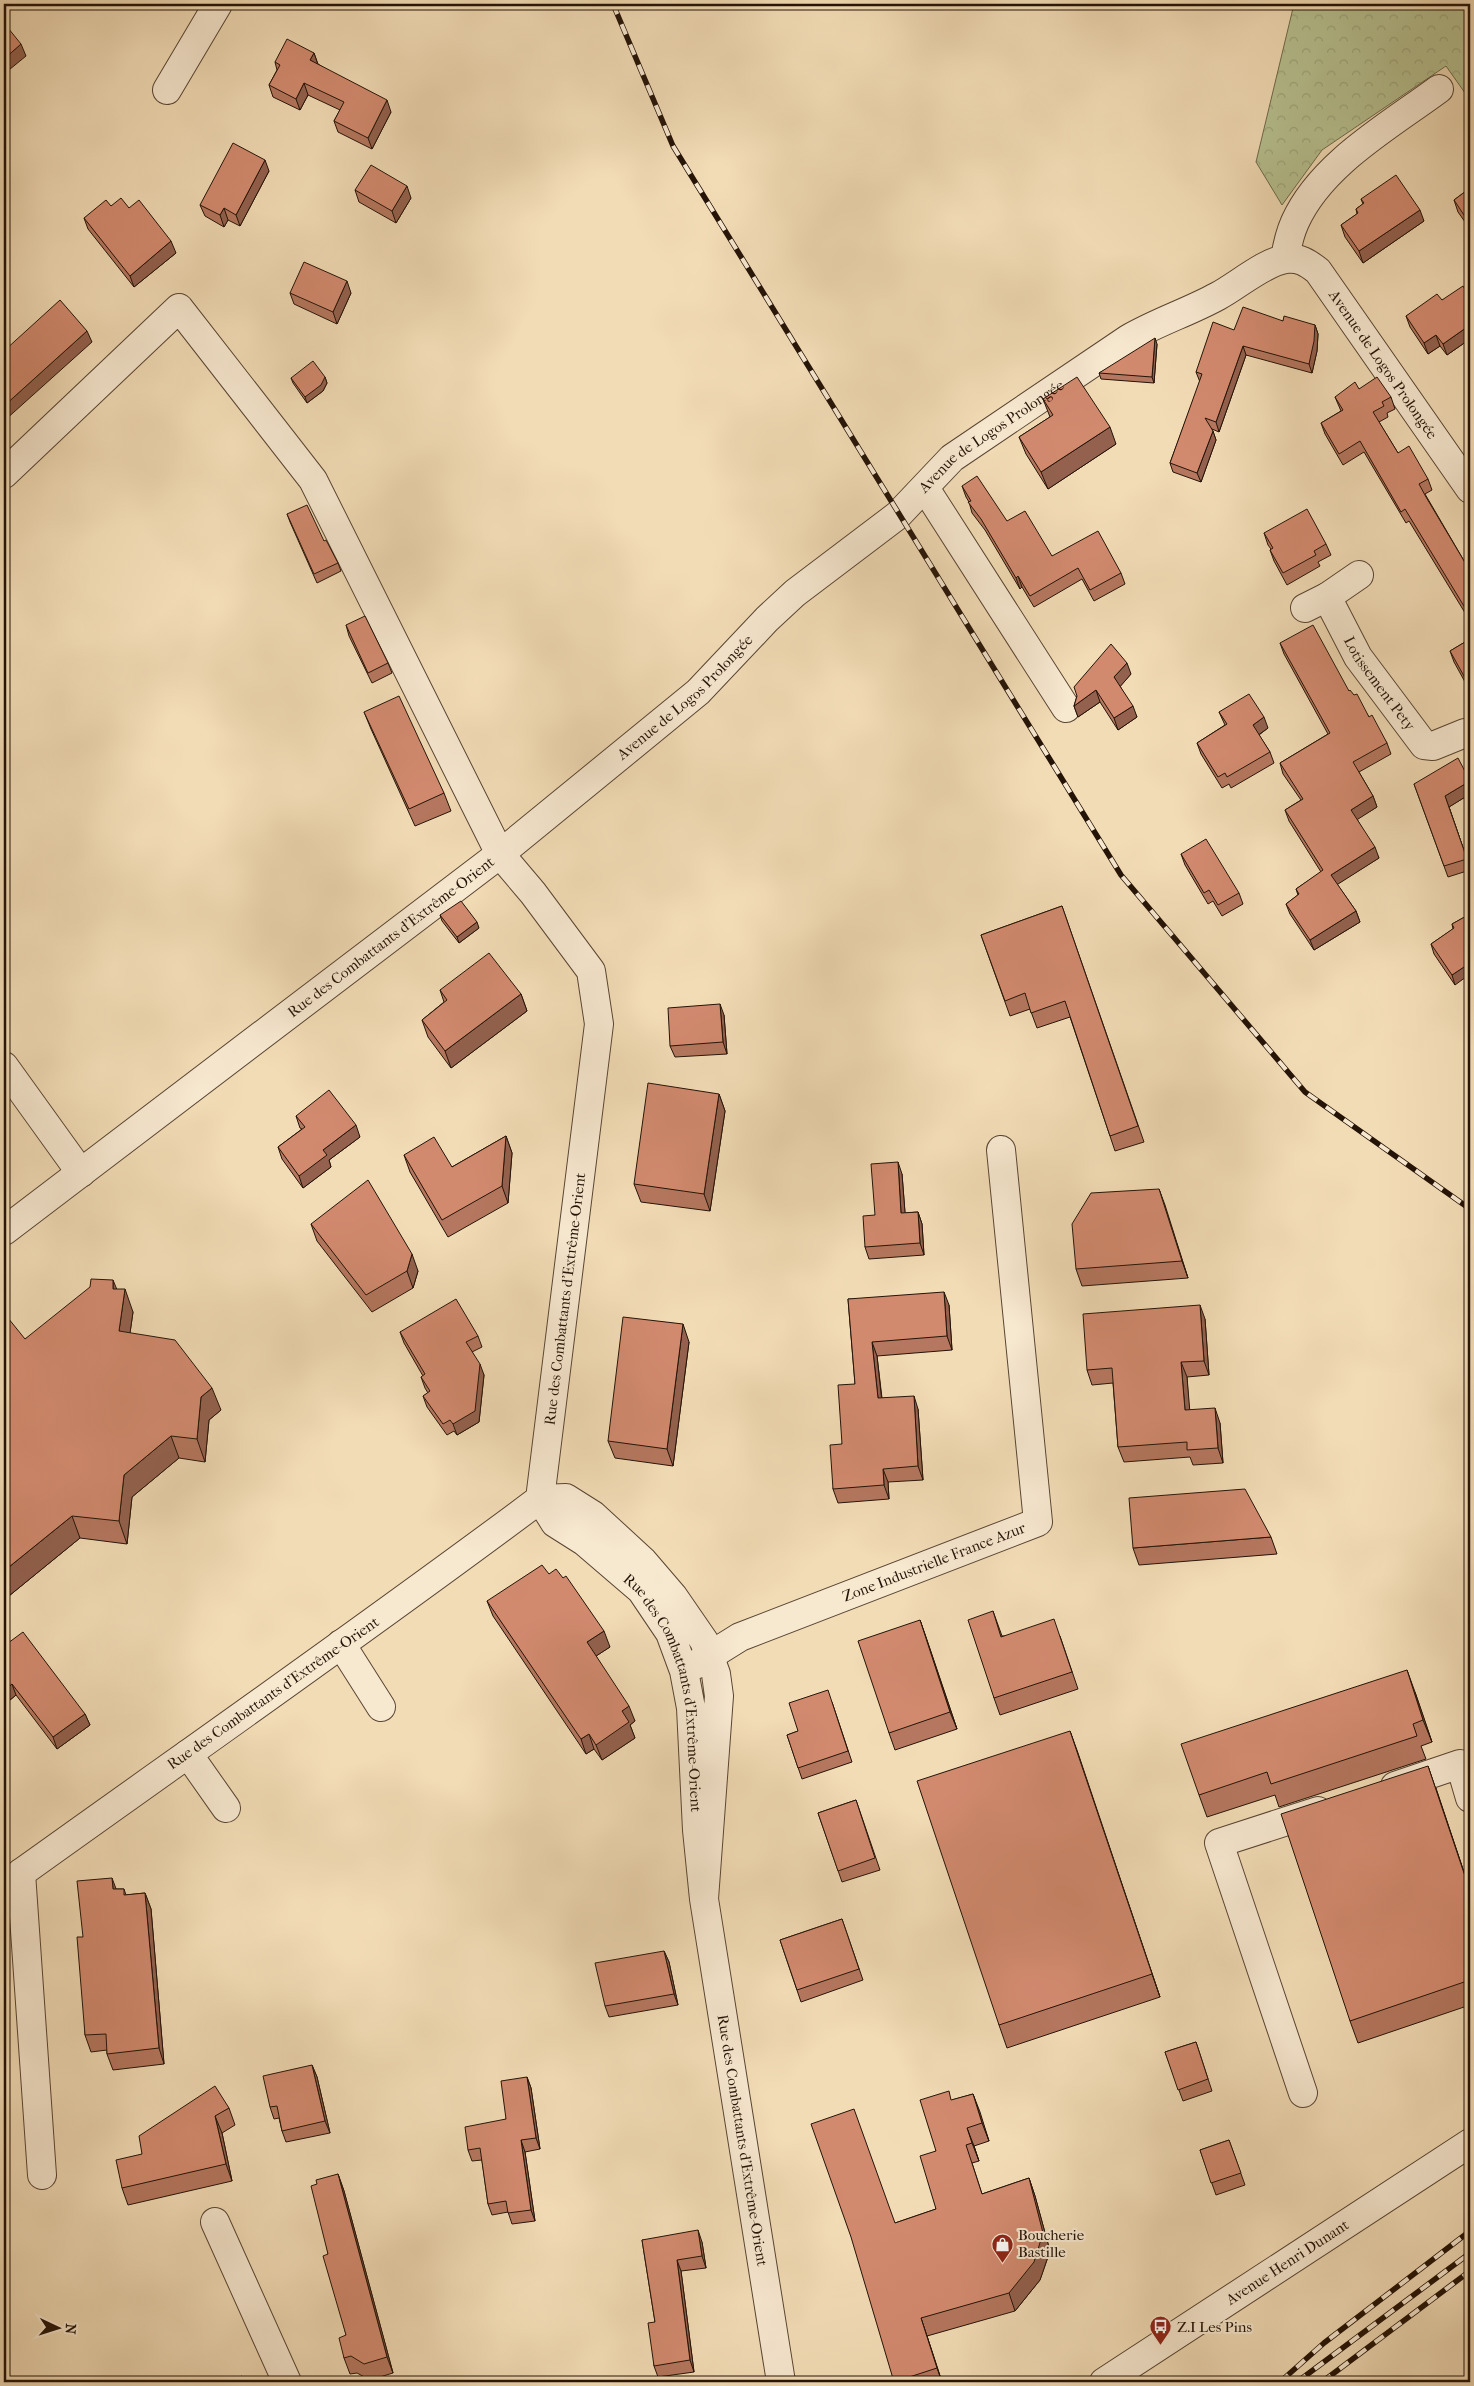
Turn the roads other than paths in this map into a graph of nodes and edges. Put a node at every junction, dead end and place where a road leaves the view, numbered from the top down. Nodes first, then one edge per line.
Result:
1 (218, 4) edge
2 (1439, 89) dead end
3 (167, 90) dead end
4 (1285, 259) junction
5 (4, 474) edge
6 (925, 488) junction
7 (1470, 489) edge
8 (1359, 575) dead end
9 (1066, 708) dead end
10 (1470, 734) edge
11 (500, 854) junction
12 (4, 1066) edge
13 (1001, 1150) dead end
14 (81, 1173) junction
15 (4, 1231) edge
16 (540, 1499) junction
17 (341, 1644) junction
18 (711, 1655) junction
19 (684, 1671) junction
20 (381, 1707) dead end
21 (188, 1754) junction
22 (1367, 1794) edge
23 (1470, 1798) edge
24 (1339, 1804) edge
25 (226, 1808) dead end
26 (12, 1868) edge
27 (704, 1899) junction
28 (1303, 2093) dead end
29 (1470, 2143) edge
30 (42, 2175) dead end
31 (215, 2222) dead end
32 (287, 2382) edge
33 (781, 2382) edge
34 (1104, 2382) edge

1 - 3 street
2 - 4 street
4 - 6 street, Avenue de Logos Prolongée
4 - 7 street, Avenue de Logos Prolongée
5 - 11 street
6 - 9 street
6 - 11 street, Avenue de Logos Prolongée
8 - 10 street, Lotissement Pety
11 - 14 street, Rue des Combattants d'Extrême-Orient
11 - 16 street, Rue des Combattants d'Extrême-Orient
12 - 14 street
13 - 18 street, Zone Industrielle France Azur
14 - 15 street, Rue des Combattants d'Extrême-Orient
16 - 17 street, Rue des Combattants d'Extrême-Orient
16 - 18 street, Rue des Combattants d'Extrême-Orient
16 - 19 street, Rue des Combattants d'Extrême-Orient
17 - 20 street
17 - 21 street, Rue des Combattants d'Extrême-Orient
18 - 19 street, Zone Industrielle France Azur
18 - 27 street, Rue des Combattants d'Extrême-Orient
19 - 27 street, Rue des Combattants d'Extrême-Orient
21 - 25 street
21 - 26 street, Rue des Combattants d'Extrême-Orient
22 - 23 street
24 - 28 street
26 - 30 street
27 - 33 street, Rue des Combattants d'Extrême-Orient
29 - 34 street, Avenue Henri Dunant
31 - 32 street

